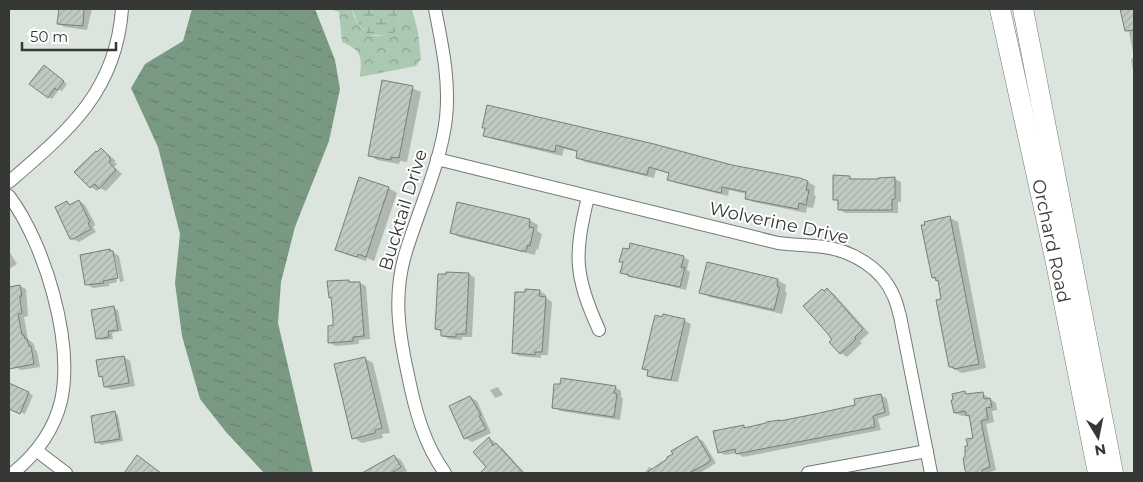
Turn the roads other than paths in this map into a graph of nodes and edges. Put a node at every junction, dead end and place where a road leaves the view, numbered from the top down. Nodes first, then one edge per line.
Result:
1 (122, 9) edge
2 (435, 9) edge
3 (1000, 9) edge
4 (1024, 9) edge
5 (437, 159) junction
6 (9, 182) edge
7 (9, 196) edge
8 (588, 196) junction
9 (599, 330) dead end
10 (37, 450) junction
11 (927, 451) junction
12 (13, 473) edge
13 (66, 473) edge
14 (445, 473) edge
15 (808, 473) edge
16 (931, 473) edge
17 (1098, 473) edge
18 (1113, 473) edge

1 - 6 street
2 - 5 street, Bucktail Drive
3 - 17 main road, Orchard Road
4 - 18 main road, Orchard Road
5 - 8 street, Wolverine Drive
5 - 14 street, Bucktail Drive
7 - 10 street
8 - 9 street
8 - 11 street, Wolverine Drive
10 - 12 street
10 - 13 street
11 - 15 street
11 - 16 street, Wolverine Drive

